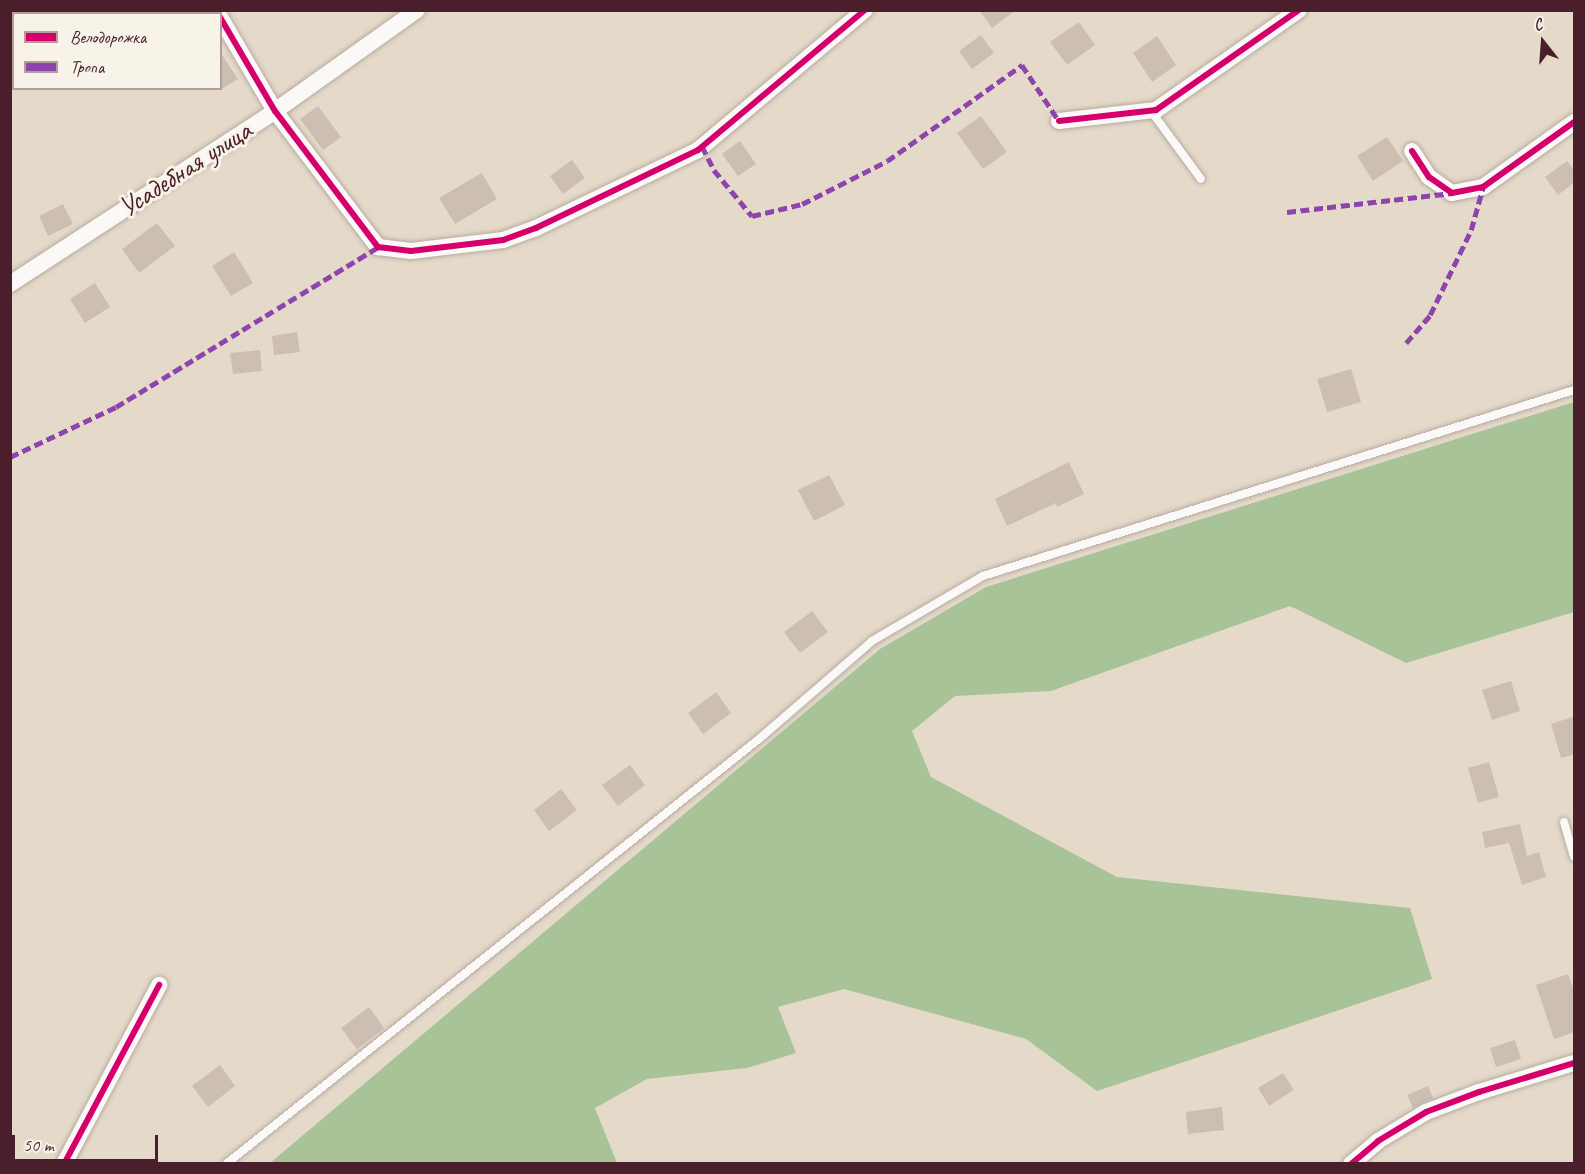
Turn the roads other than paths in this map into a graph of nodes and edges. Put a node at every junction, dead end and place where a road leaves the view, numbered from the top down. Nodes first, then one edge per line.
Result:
1 (417, 10) edge
2 (865, 10) edge
3 (1299, 10) edge
4 (222, 20) edge
5 (275, 111) junction
6 (1151, 111) junction
7 (1059, 121) dead end
8 (1575, 122) edge
9 (1412, 151) dead end
10 (1201, 179) dead end
11 (10, 284) edge
12 (1575, 390) edge
13 (1564, 822) dead end
14 (1575, 857) edge
15 (159, 985) dead end
16 (1575, 1063) edge
17 (64, 1164) edge
18 (226, 1164) edge
19 (1351, 1164) edge

1 - 5 street, Усадебная улица
2 - 5 street
3 - 6 street
4 - 5 street
5 - 11 street, Усадебная улица
6 - 7 street
6 - 10 lane
8 - 9 street
12 - 18 lane
13 - 14 lane
15 - 17 street
16 - 19 street

